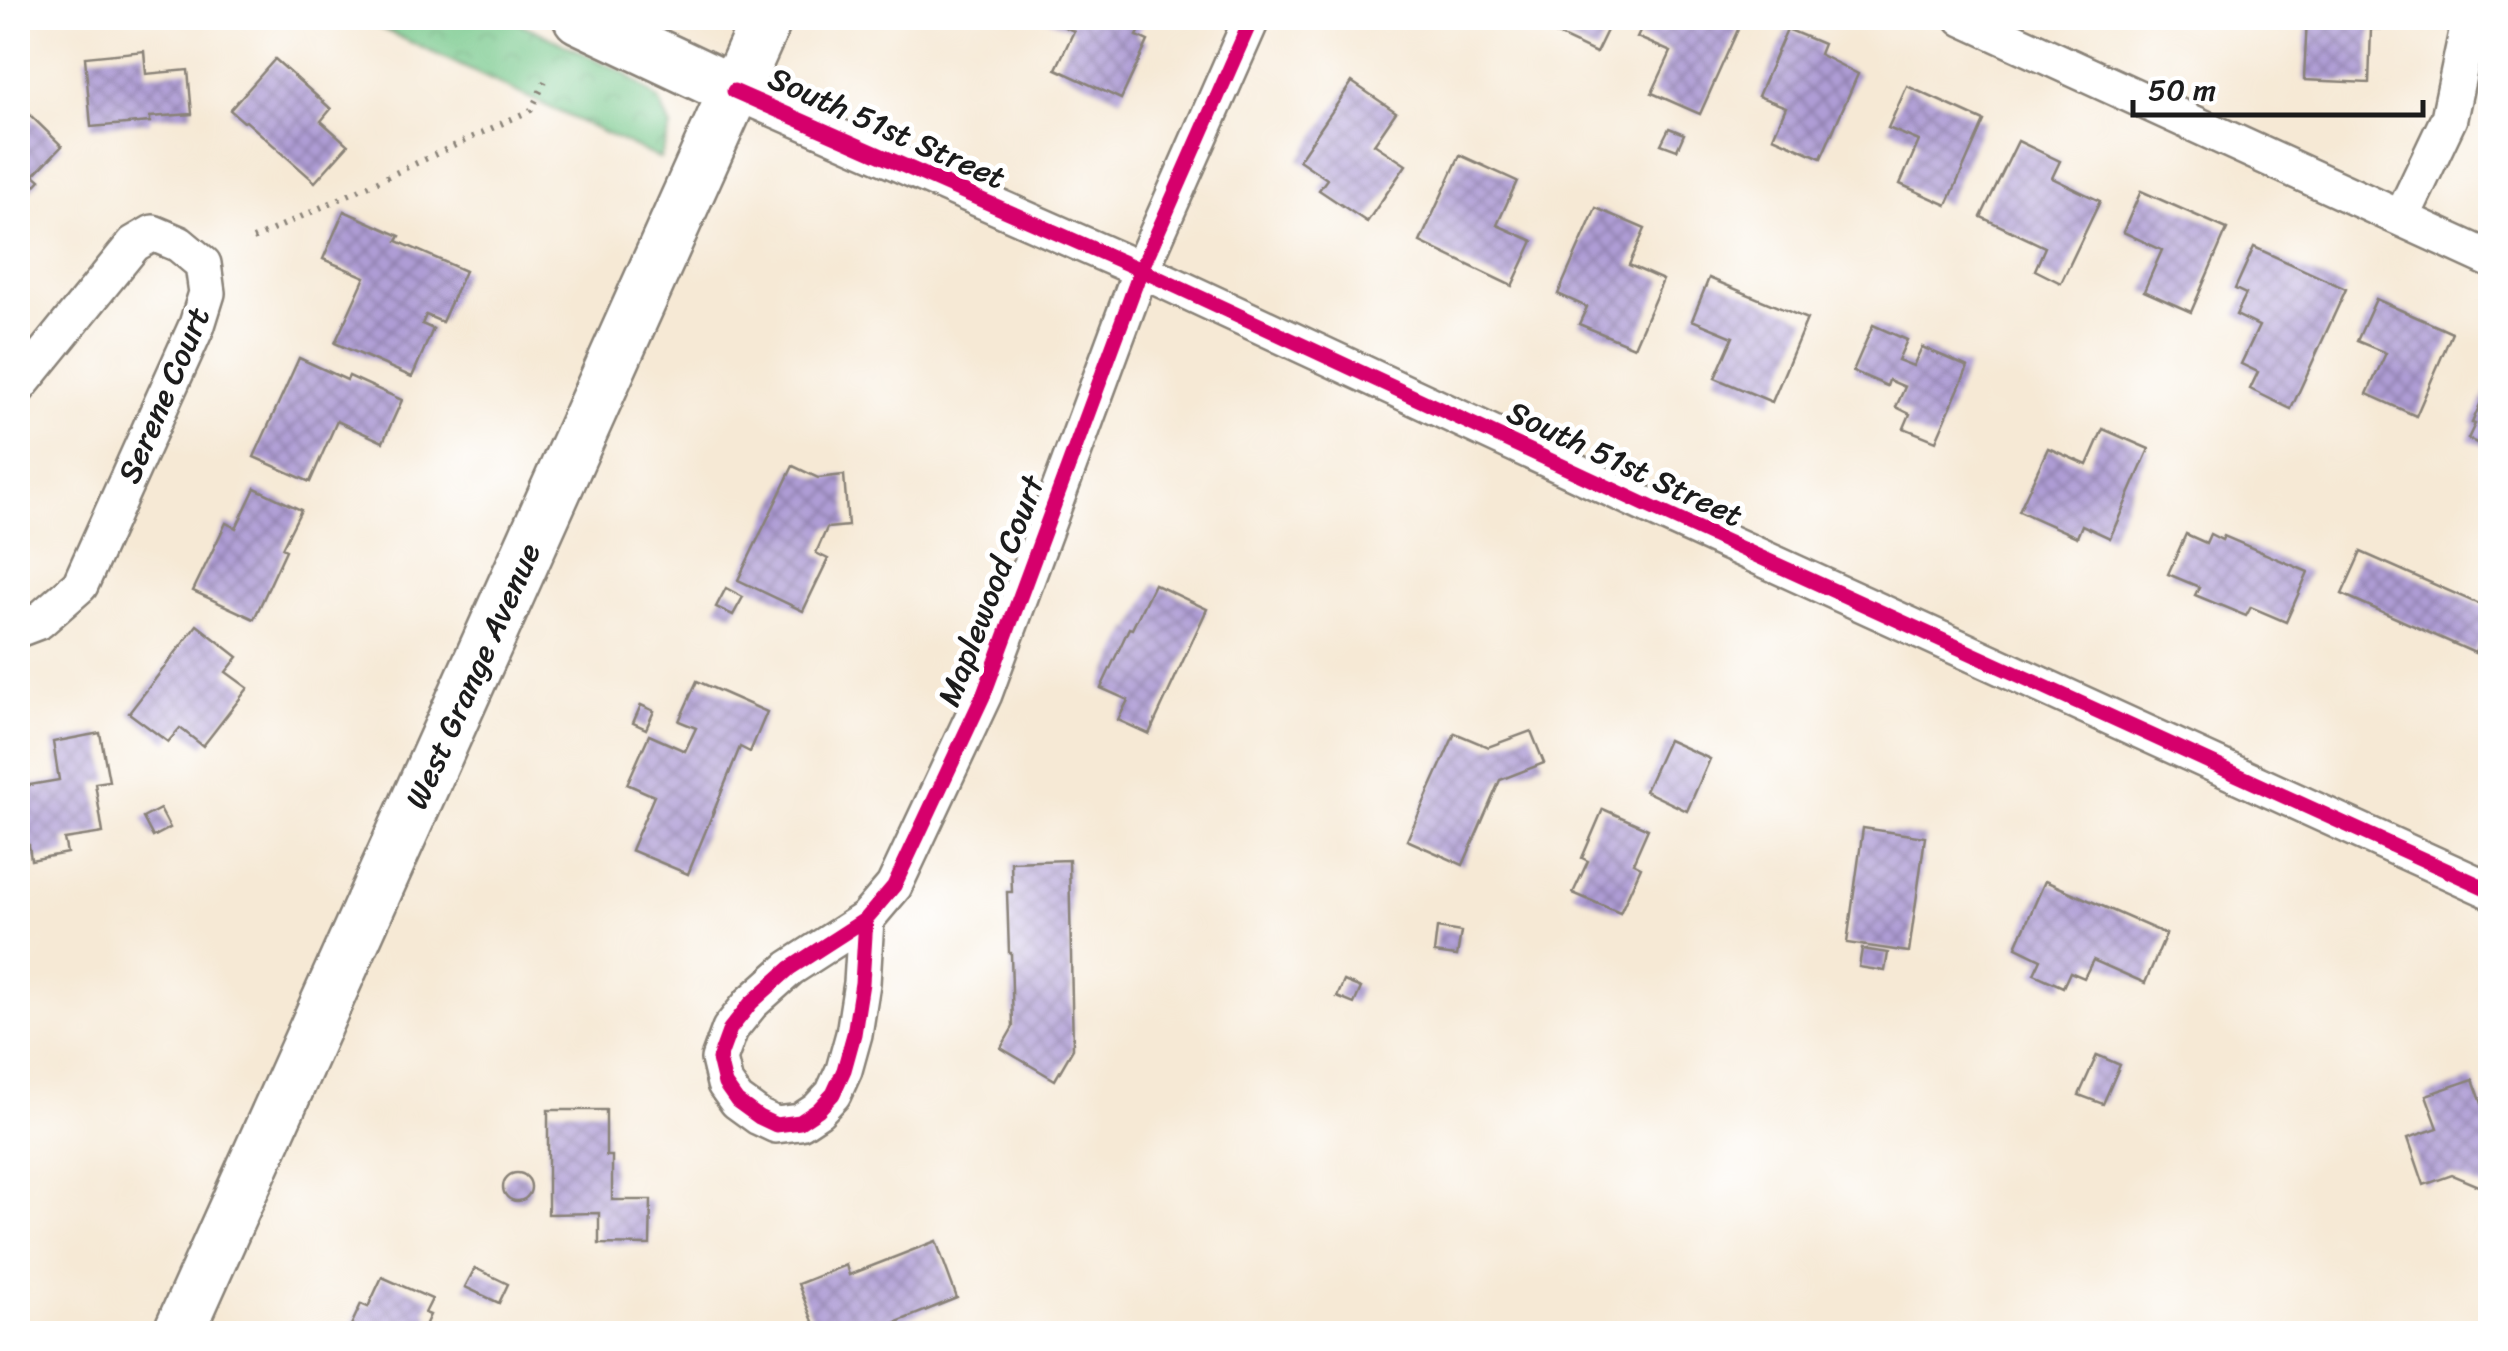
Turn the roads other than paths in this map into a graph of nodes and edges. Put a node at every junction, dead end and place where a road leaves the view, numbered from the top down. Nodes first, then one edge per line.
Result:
1 (579, 18) edge
2 (767, 18) edge
3 (1252, 18) edge
4 (1963, 18) edge
5 (2470, 18) edge
6 (734, 91) junction
7 (2402, 216) junction
8 (2490, 259) edge
9 (1141, 270) junction
10 (18, 386) edge
11 (18, 629) edge
12 (2490, 890) edge
13 (866, 918) junction
14 (178, 1334) edge

1 - 6 street, South 51st Street
2 - 6 street, West Grange Avenue
3 - 9 street, Maplewood Court
4 - 7 street
5 - 7 street
6 - 9 street, South 51st Street
6 - 14 street, West Grange Avenue
7 - 8 street
9 - 12 street, South 51st Street
9 - 13 street, Maplewood Court
10 - 11 street, Serene Court
13 - 13 street, Maplewood Court

